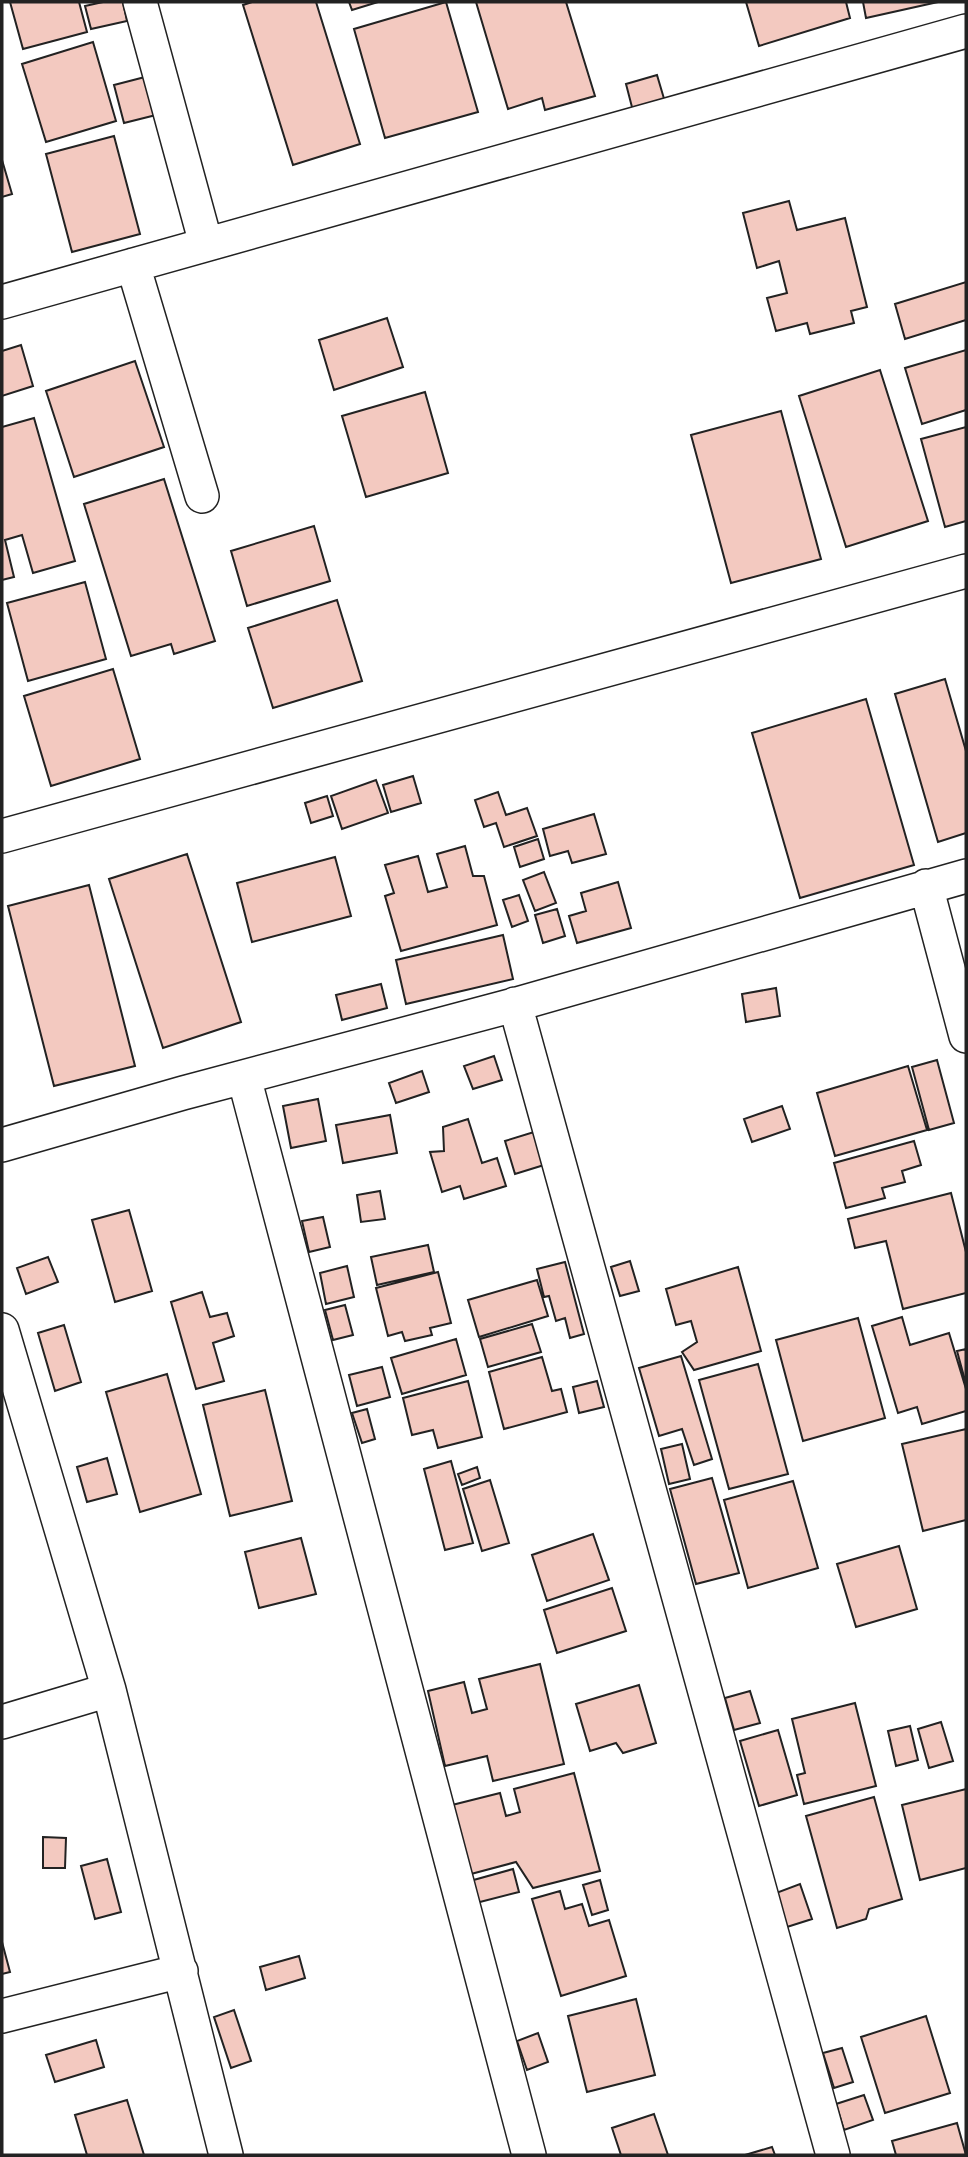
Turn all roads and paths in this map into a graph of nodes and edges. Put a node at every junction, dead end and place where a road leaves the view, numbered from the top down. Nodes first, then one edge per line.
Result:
1 (140, 2) edge
2 (966, 31) edge
3 (206, 244) junction
4 (133, 265) junction
5 (2, 302) edge
6 (202, 496) dead end
7 (966, 571) edge
8 (2, 836) edge
9 (966, 876) edge
10 (926, 886) junction
11 (515, 1004) junction
12 (966, 1036) edge
13 (244, 1077) junction
14 (2, 1145) edge
15 (2, 1330) edge
16 (109, 1690) junction
17 (2, 1722) edge
18 (181, 1971) junction
19 (2, 2016) edge
20 (226, 2155) edge
21 (529, 2155) edge
22 (833, 2155) edge

1 - 3 street
2 - 3 street
3 - 4 street
4 - 5 street
4 - 6 street
7 - 8 street
9 - 10 street
10 - 11 street
10 - 12 street
11 - 13 street
11 - 22 street
13 - 14 street
13 - 21 street
15 - 16 street
16 - 17 street
16 - 18 street
18 - 19 street
18 - 20 street

